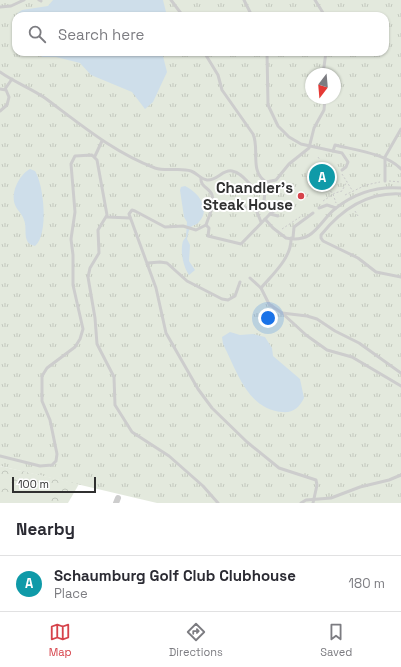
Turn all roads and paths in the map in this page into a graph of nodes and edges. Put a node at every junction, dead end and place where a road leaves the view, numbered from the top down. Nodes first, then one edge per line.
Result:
1 (24, 0) edge
2 (172, 0) edge
3 (244, 0) edge
4 (315, 0) edge
5 (0, 7) edge
6 (180, 12) edge
7 (250, 12) edge
8 (322, 12) edge
9 (206, 56) edge
10 (267, 56) edge
11 (325, 56) edge
12 (324, 68) edge
13 (0, 72) edge
14 (12, 79) junction
15 (0, 89) edge
16 (5, 89) junction
17 (324, 104) edge
18 (0, 111) edge
19 (401, 129) edge
20 (102, 141) junction
21 (310, 146) junction
22 (333, 151) junction
23 (95, 156) junction
24 (318, 157) dead end
25 (384, 159) junction
26 (320, 160) dead end
27 (401, 169) edge
28 (342, 172) joint
29 (201, 178) junction
30 (386, 181) junction
31 (266, 182) junction
32 (347, 182) junction
33 (401, 182) edge
34 (328, 188) dead end
35 (401, 188) edge
36 (265, 191) junction
37 (342, 191) junction
38 (353, 191) junction
39 (333, 194) junction
40 (401, 194) edge
41 (284, 203) dead end
42 (321, 203) dead end
43 (213, 207) junction
44 (319, 208) dead end
45 (336, 208) junction
46 (258, 211) junction
47 (307, 213) dead end
48 (313, 213) dead end
49 (270, 214) junction
50 (278, 216) dead end
51 (107, 217) junction
52 (130, 218) junction
53 (265, 219) junction
54 (261, 222) junction
55 (206, 225) junction
56 (278, 232) junction
57 (292, 238) junction
58 (148, 263) junction
59 (401, 277) edge
60 (250, 278) dead end
61 (240, 282) dead end
62 (261, 288) junction
63 (282, 313) junction
64 (401, 373) edge
65 (401, 386) edge
66 (0, 456) edge
67 (401, 475) edge
68 (314, 501) edge
69 (218, 503) edge
70 (300, 503) edge

1 - 5 lane
2 - 6 lane
3 - 7 lane
4 - 8 lane
9 - 31 lane
10 - 21 lane
11 - 12 lane
13 - 14 lane
14 - 16 lane
14 - 20 lane
15 - 16 lane
16 - 18 lane
17 - 21 lane
19 - 25 lane
20 - 23 lane
20 - 29 lane
21 - 22 lane
21 - 31 lane
22 - 25 lane
22 - 28 lane
23 - 51 lane
23 - 66 lane
24 - 26 path
25 - 27 lane
25 - 30 lane
28 - 32 path
29 - 36 lane
29 - 43 lane
30 - 33 path
30 - 38 path
31 - 36 lane
32 - 37 path
32 - 38 path
34 - 39 path
35 - 45 lane
36 - 46 lane
37 - 38 path
37 - 39 path
39 - 42 path
39 - 45 path
40 - 59 lane
41 - 49 lane
43 - 46 lane
43 - 55 lane
44 - 45 lane
45 - 57 lane
46 - 54 lane
47 - 56 path
48 - 57 lane
49 - 50 lane
49 - 53 lane
51 - 52 lane
51 - 69 lane
52 - 55 lane
52 - 58 lane
53 - 54 lane
53 - 56 lane
54 - 55 lane
56 - 57 lane
57 - 62 lane
58 - 61 lane
58 - 68 lane
60 - 62 lane
62 - 63 lane
63 - 64 lane
63 - 65 lane
67 - 68 lane
68 - 70 lane

